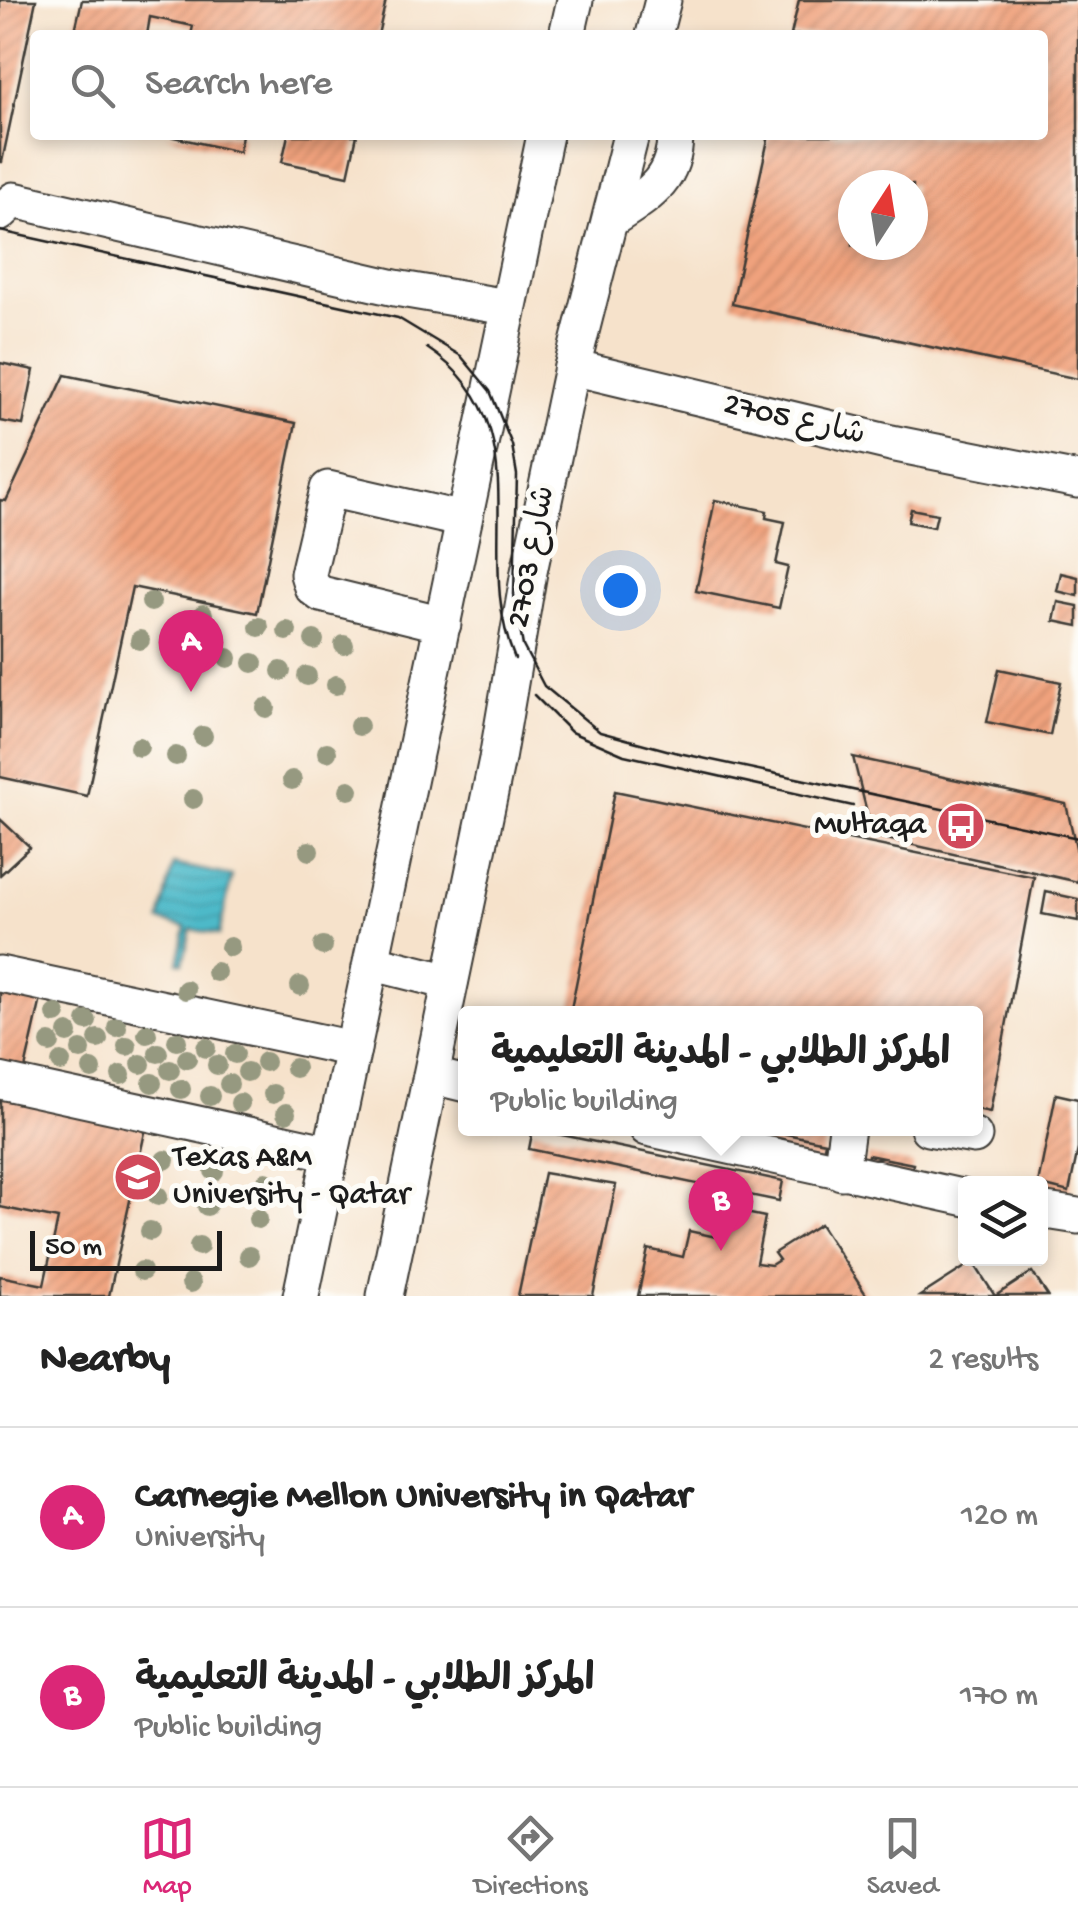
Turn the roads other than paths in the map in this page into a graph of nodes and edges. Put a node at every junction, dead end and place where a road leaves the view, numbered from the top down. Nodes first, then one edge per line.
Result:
1 (575, 0) edge
2 (663, 0) edge
3 (568, 30) edge
4 (655, 30) edge
5 (544, 140) edge
6 (629, 140) edge
7 (673, 140) edge
8 (0, 213) edge
9 (613, 218) junction
10 (507, 308) junction
11 (572, 367) junction
12 (1078, 480) edge
13 (464, 520) junction
14 (444, 624) junction
15 (374, 963) junction
16 (0, 974) edge
17 (450, 982) junction
18 (353, 1048) junction
19 (451, 1070) edge
20 (0, 1081) edge
21 (682, 1136) edge
22 (845, 1136) edge
23 (331, 1153) junction
24 (841, 1172) junction
25 (958, 1196) edge
26 (1048, 1211) edge
27 (1078, 1216) edge
28 (301, 1296) edge
29 (385, 1296) edge

1 - 3 street
2 - 4 street
5 - 10 street
6 - 9 street, شارع 2703
7 - 9 street
8 - 10 street
9 - 11 street, شارع 2703
10 - 13 street
11 - 12 street, شارع 2705
11 - 17 street, شارع 2703
13 - 14 street
13 - 14 street
14 - 15 street
15 - 17 street
15 - 18 street
16 - 18 street
17 - 19 street, شارع 2703
18 - 23 street
19 - 29 street, شارع 2703
20 - 23 street
21 - 24 street
22 - 24 street
23 - 28 street
24 - 25 street
26 - 27 street

